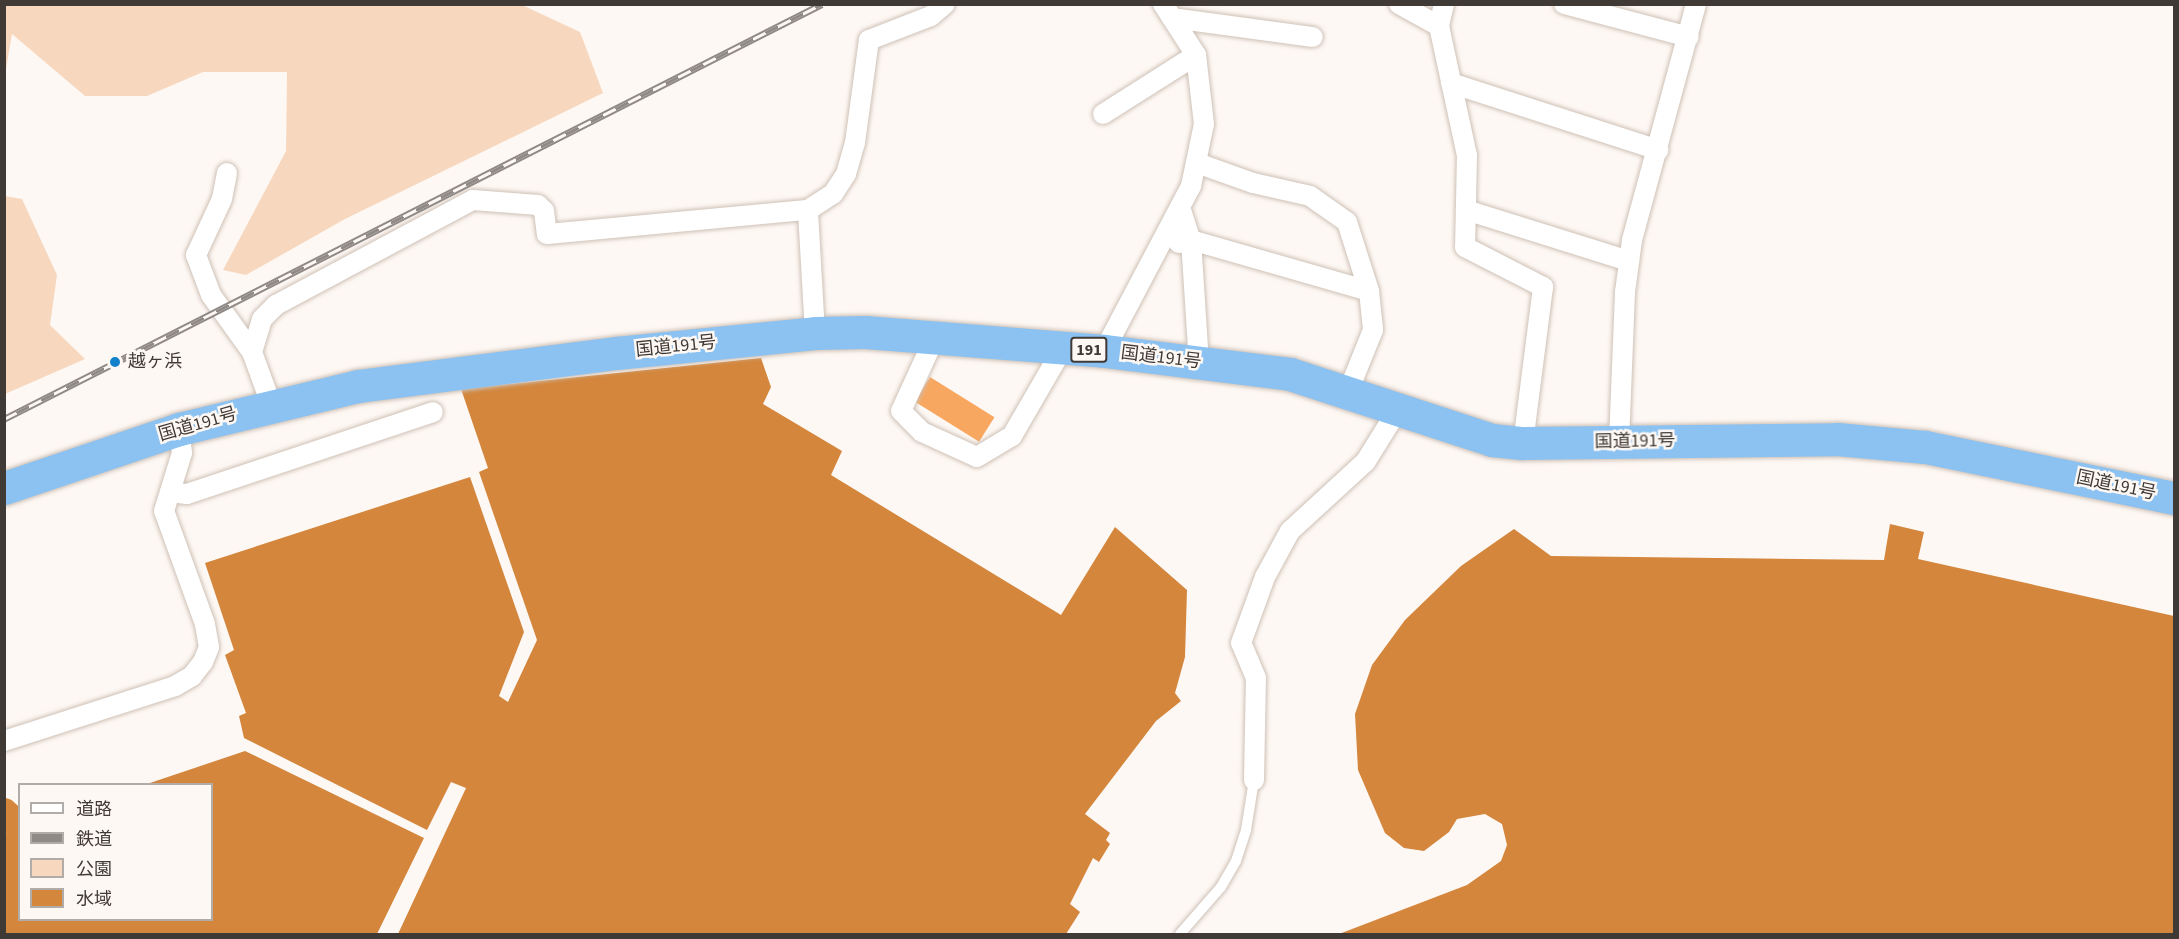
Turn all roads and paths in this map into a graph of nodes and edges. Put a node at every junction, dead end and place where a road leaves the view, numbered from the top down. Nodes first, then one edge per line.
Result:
1 (945, 4) edge
2 (1399, 4) edge
3 (1444, 4) edge
4 (1564, 4) edge
5 (1696, 4) edge
6 (1167, 11) edge
7 (1439, 26) junction
8 (1313, 37) dead end
9 (1689, 37) junction
10 (1196, 56) junction
11 (1452, 83) junction
12 (1103, 114) dead end
13 (1658, 150) junction
14 (1197, 163) junction
15 (227, 173) dead end
16 (1180, 207) junction
17 (808, 210) junction
18 (1466, 210) junction
19 (1191, 240) junction
20 (1160, 250) junction
21 (1629, 261) junction
22 (1369, 291) junction
23 (815, 333) junction
24 (934, 337) junction
25 (1063, 348) junction
26 (1104, 351) junction
27 (252, 352) junction
28 (1199, 363) junction
29 (1348, 392) junction
30 (271, 404) junction
31 (1397, 411) junction
32 (433, 412) dead end
33 (179, 429) junction
34 (1619, 442) junction
35 (1523, 443) junction
36 (4, 488) edge
37 (170, 492) junction
38 (2175, 498) edge
39 (4, 741) edge
40 (1254, 780) joint
41 (1180, 934) edge

1 - 17 street
2 - 7 street
3 - 7 street
4 - 9 street
5 - 9 street
6 - 8 street
6 - 10 street
7 - 11 street
9 - 13 street
10 - 12 street
10 - 14 street
11 - 13 street
11 - 18 street
13 - 21 street
14 - 16 street
14 - 22 street
15 - 27 street
16 - 19 street
16 - 20 street
17 - 23 street
17 - 27 street
18 - 21 street
18 - 35 street
19 - 20 street
19 - 22 street
19 - 28 street
20 - 26 street
21 - 34 street
22 - 29 street
23 - 24 highway, 国道191号 / 191
23 - 30 highway, 国道191号 / 191
24 - 25 highway, 国道191号 / 191
24 - 25 street
25 - 26 highway, 国道191号 / 191
26 - 28 highway, 国道191号 / 191
27 - 30 street
28 - 29 highway, 国道191号 / 191
29 - 31 highway, 国道191号 / 191
30 - 33 highway, 国道191号 / 191
31 - 35 highway, 国道191号 / 191
31 - 40 street
32 - 37 street
33 - 36 highway, 国道191号 / 191
33 - 37 street
34 - 35 highway, 国道191号 / 191
34 - 38 highway, 国道191号 / 191
37 - 39 street
40 - 41 lane

